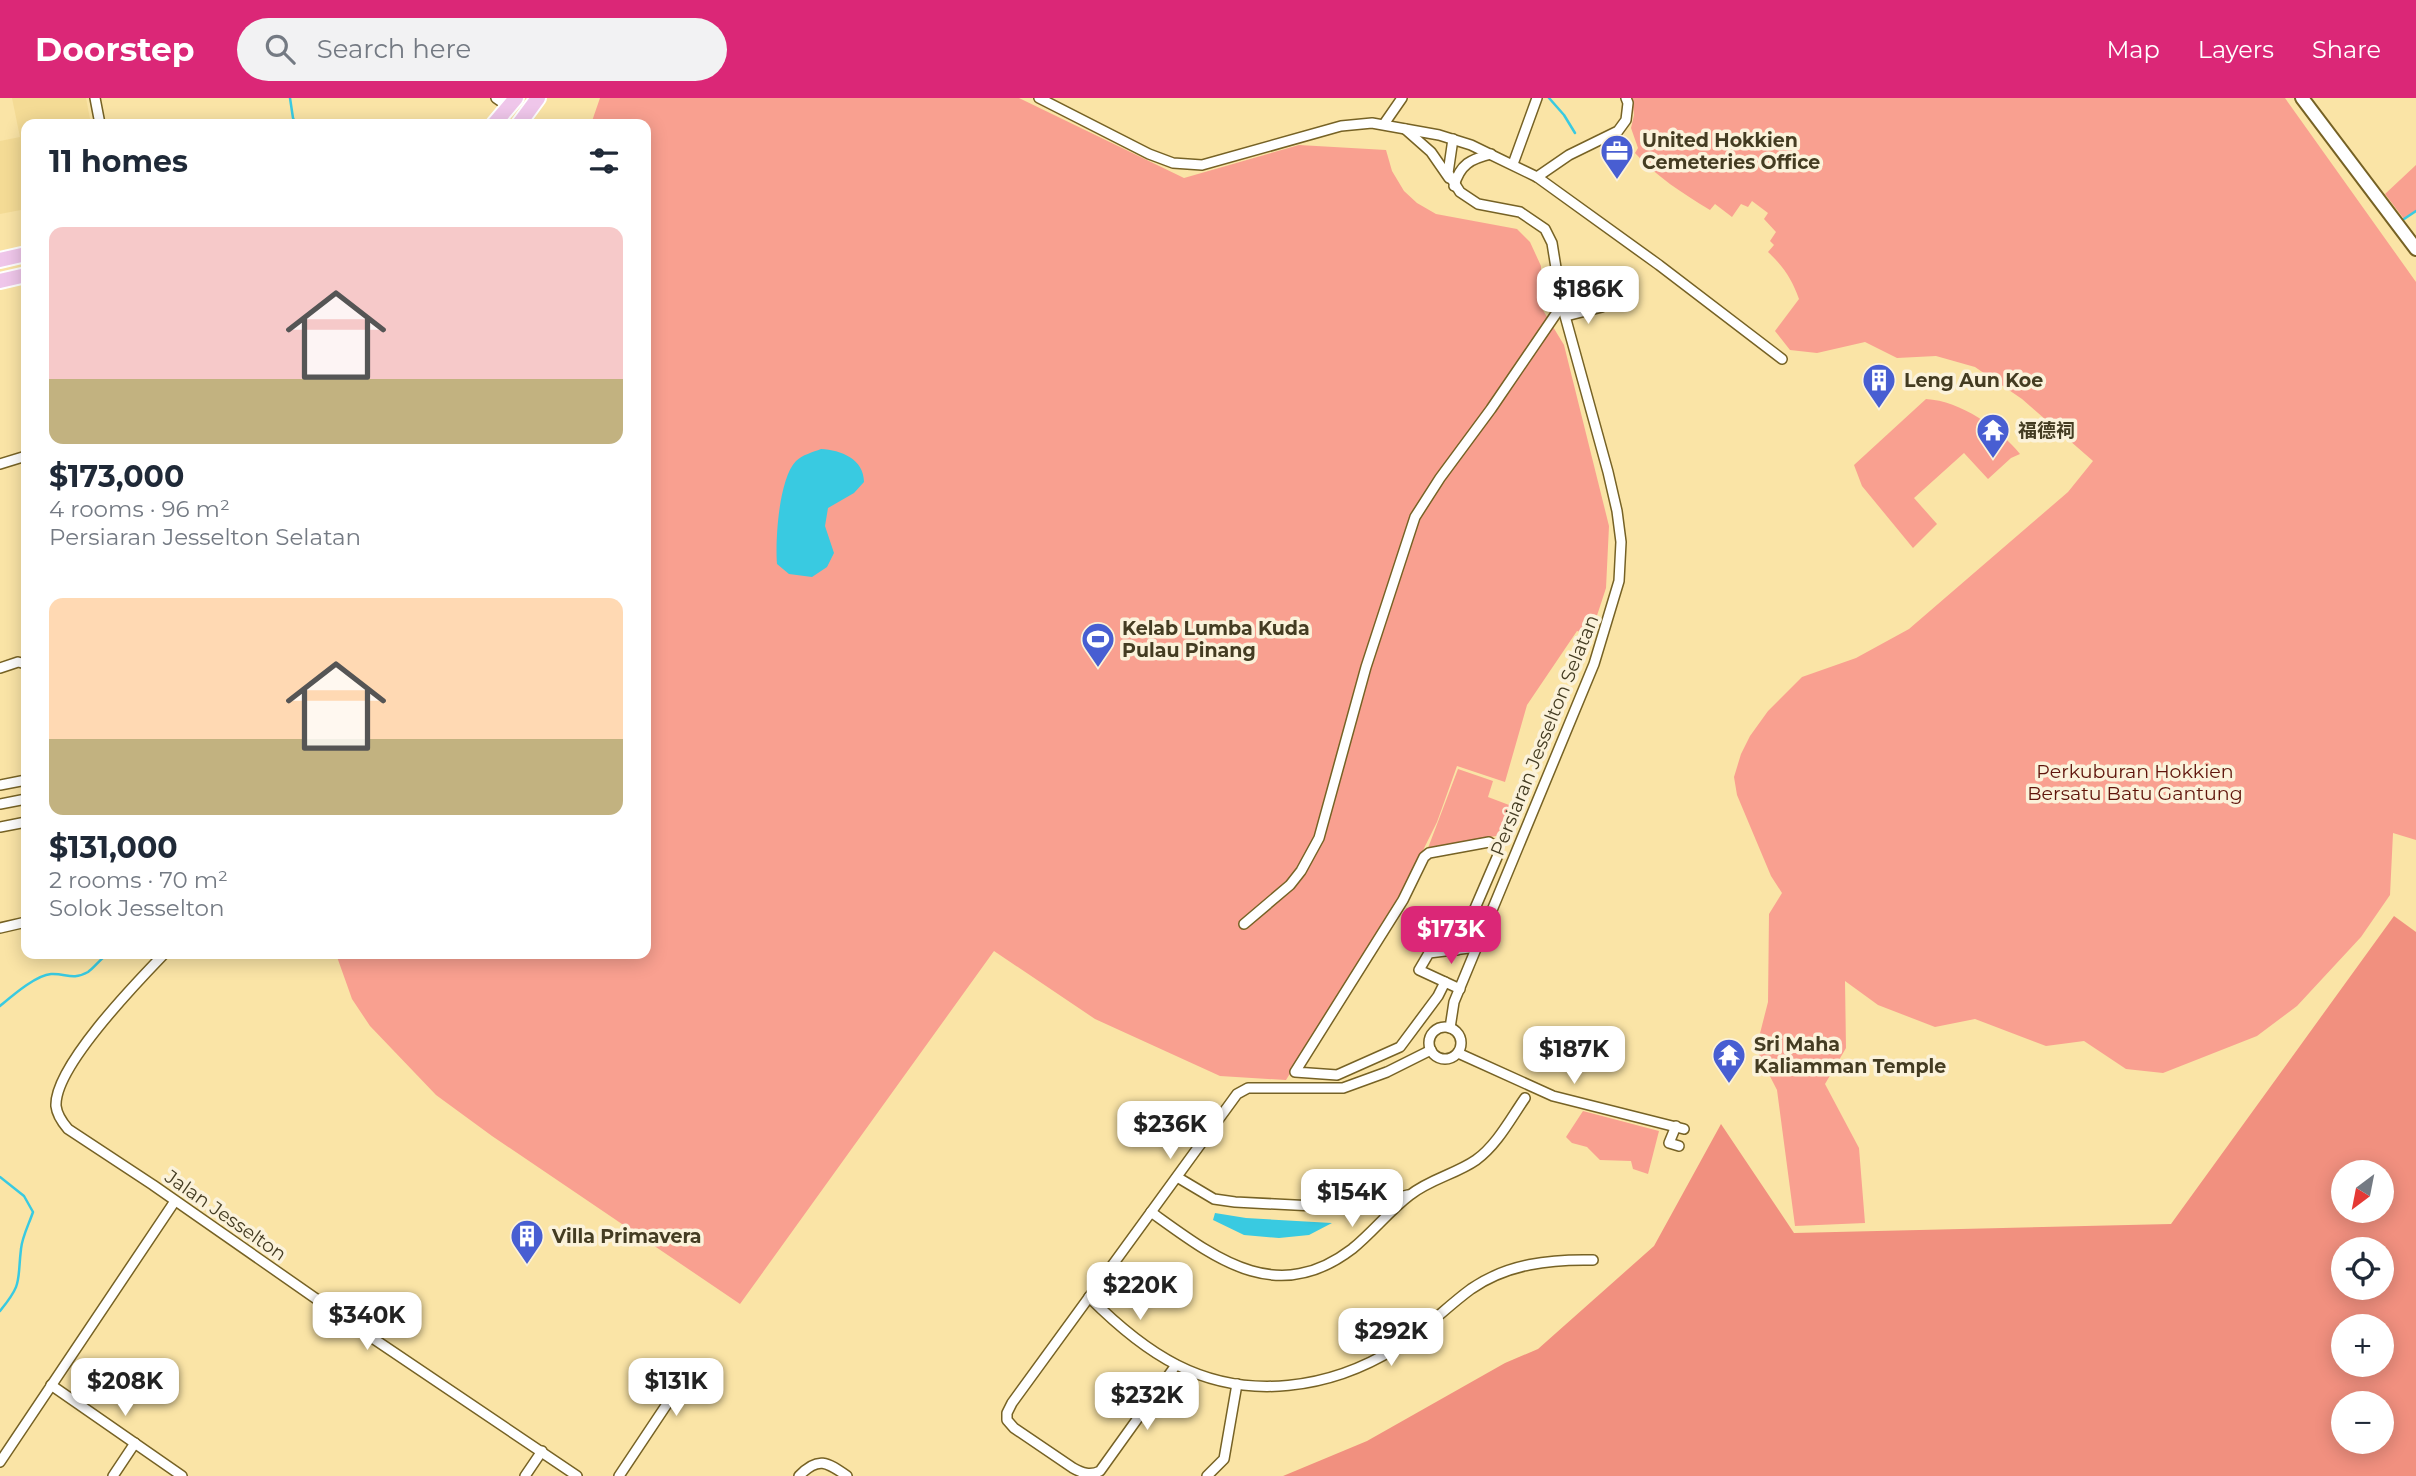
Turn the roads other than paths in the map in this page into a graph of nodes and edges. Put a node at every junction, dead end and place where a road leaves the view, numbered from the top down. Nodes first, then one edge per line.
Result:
1 (95, 98) edge
2 (496, 98) edge
3 (538, 98) edge
4 (1039, 98) edge
5 (1402, 98) edge
6 (1537, 98) edge
7 (1626, 98) edge
8 (2302, 98) edge
9 (513, 103) edge
10 (99, 119) edge
11 (499, 119) edge
12 (523, 119) edge
13 (1384, 124) junction
14 (1402, 127) junction
15 (1453, 139) junction
16 (1491, 154) junction
17 (1513, 164) junction
18 (1537, 177) junction
19 (1452, 183) junction
20 (2416, 249) edge
21 (21, 255) edge
22 (0, 260) edge
23 (21, 276) edge
24 (0, 281) edge
25 (1562, 304) junction
26 (1602, 307) dead end
27 (1566, 316) junction
28 (1782, 359) dead end
29 (21, 458) edge
30 (0, 464) edge
31 (21, 663) edge
32 (0, 668) edge
33 (21, 781) edge
34 (0, 785) edge
35 (21, 800) edge
36 (0, 804) edge
37 (21, 823) edge
38 (0, 827) edge
39 (21, 923) edge
40 (1244, 924) dead end
41 (0, 928) edge
42 (1477, 947) junction
43 (1457, 950) junction
44 (159, 959) edge
45 (1445, 982) junction
46 (1460, 989) junction
47 (1450, 1028) junction
48 (1431, 1049) junction
49 (1458, 1053) junction
50 (1525, 1098) dead end
51 (1679, 1146) dead end
52 (1177, 1177) junction
53 (1410, 1195) junction
54 (176, 1201) junction
55 (1152, 1212) junction
56 (1593, 1260) dead end
57 (1089, 1297) junction
58 (1177, 1365) junction
59 (640, 1373) dead end
60 (1237, 1384) junction
61 (51, 1385) junction
62 (135, 1443) junction
63 (542, 1451) junction
64 (0, 1462) edge
65 (113, 1476) edge
66 (182, 1476) edge
67 (525, 1476) edge
68 (576, 1476) edge
69 (619, 1476) edge
70 (799, 1476) edge
71 (847, 1476) edge
72 (1207, 1476) edge

1 - 10 street
2 - 9 street
3 - 12 main road
4 - 13 street
5 - 13 street
6 - 17 street
7 - 18 street
8 - 20 street
9 - 11 main road
13 - 14 street
14 - 15 street
14 - 19 street
15 - 16 street
15 - 19 street
16 - 17 street
16 - 19 street
17 - 18 street
18 - 28 street
19 - 25 street, Persiaran Jesselton Selatan
21 - 22 main road
23 - 24 main road
25 - 27 street, Persiaran Jesselton Selatan
25 - 40 street
26 - 27 street
27 - 42 street, Persiaran Jesselton Selatan
29 - 30 street
31 - 32 street
33 - 34 street
35 - 36 street
37 - 38 street
39 - 41 street
42 - 43 street
42 - 46 street, Persiaran Jesselton Selatan
43 - 45 street
43 - 45 street
44 - 54 street, Jalan Jesselton
45 - 46 street
46 - 47 street, Persiaran Jesselton Selatan
47 - 48 street
47 - 49 street
48 - 49 street
48 - 52 street
49 - 51 street
50 - 53 street
52 - 53 street
52 - 55 street
53 - 55 street
54 - 61 street
54 - 63 street, Jalan Jesselton
55 - 57 street
56 - 60 street
57 - 58 street
57 - 58 street
58 - 60 street
59 - 69 street
60 - 72 street
61 - 62 street
61 - 64 street
62 - 65 street
62 - 66 street
63 - 67 street
63 - 68 street, Jalan Jesselton
70 - 71 street

